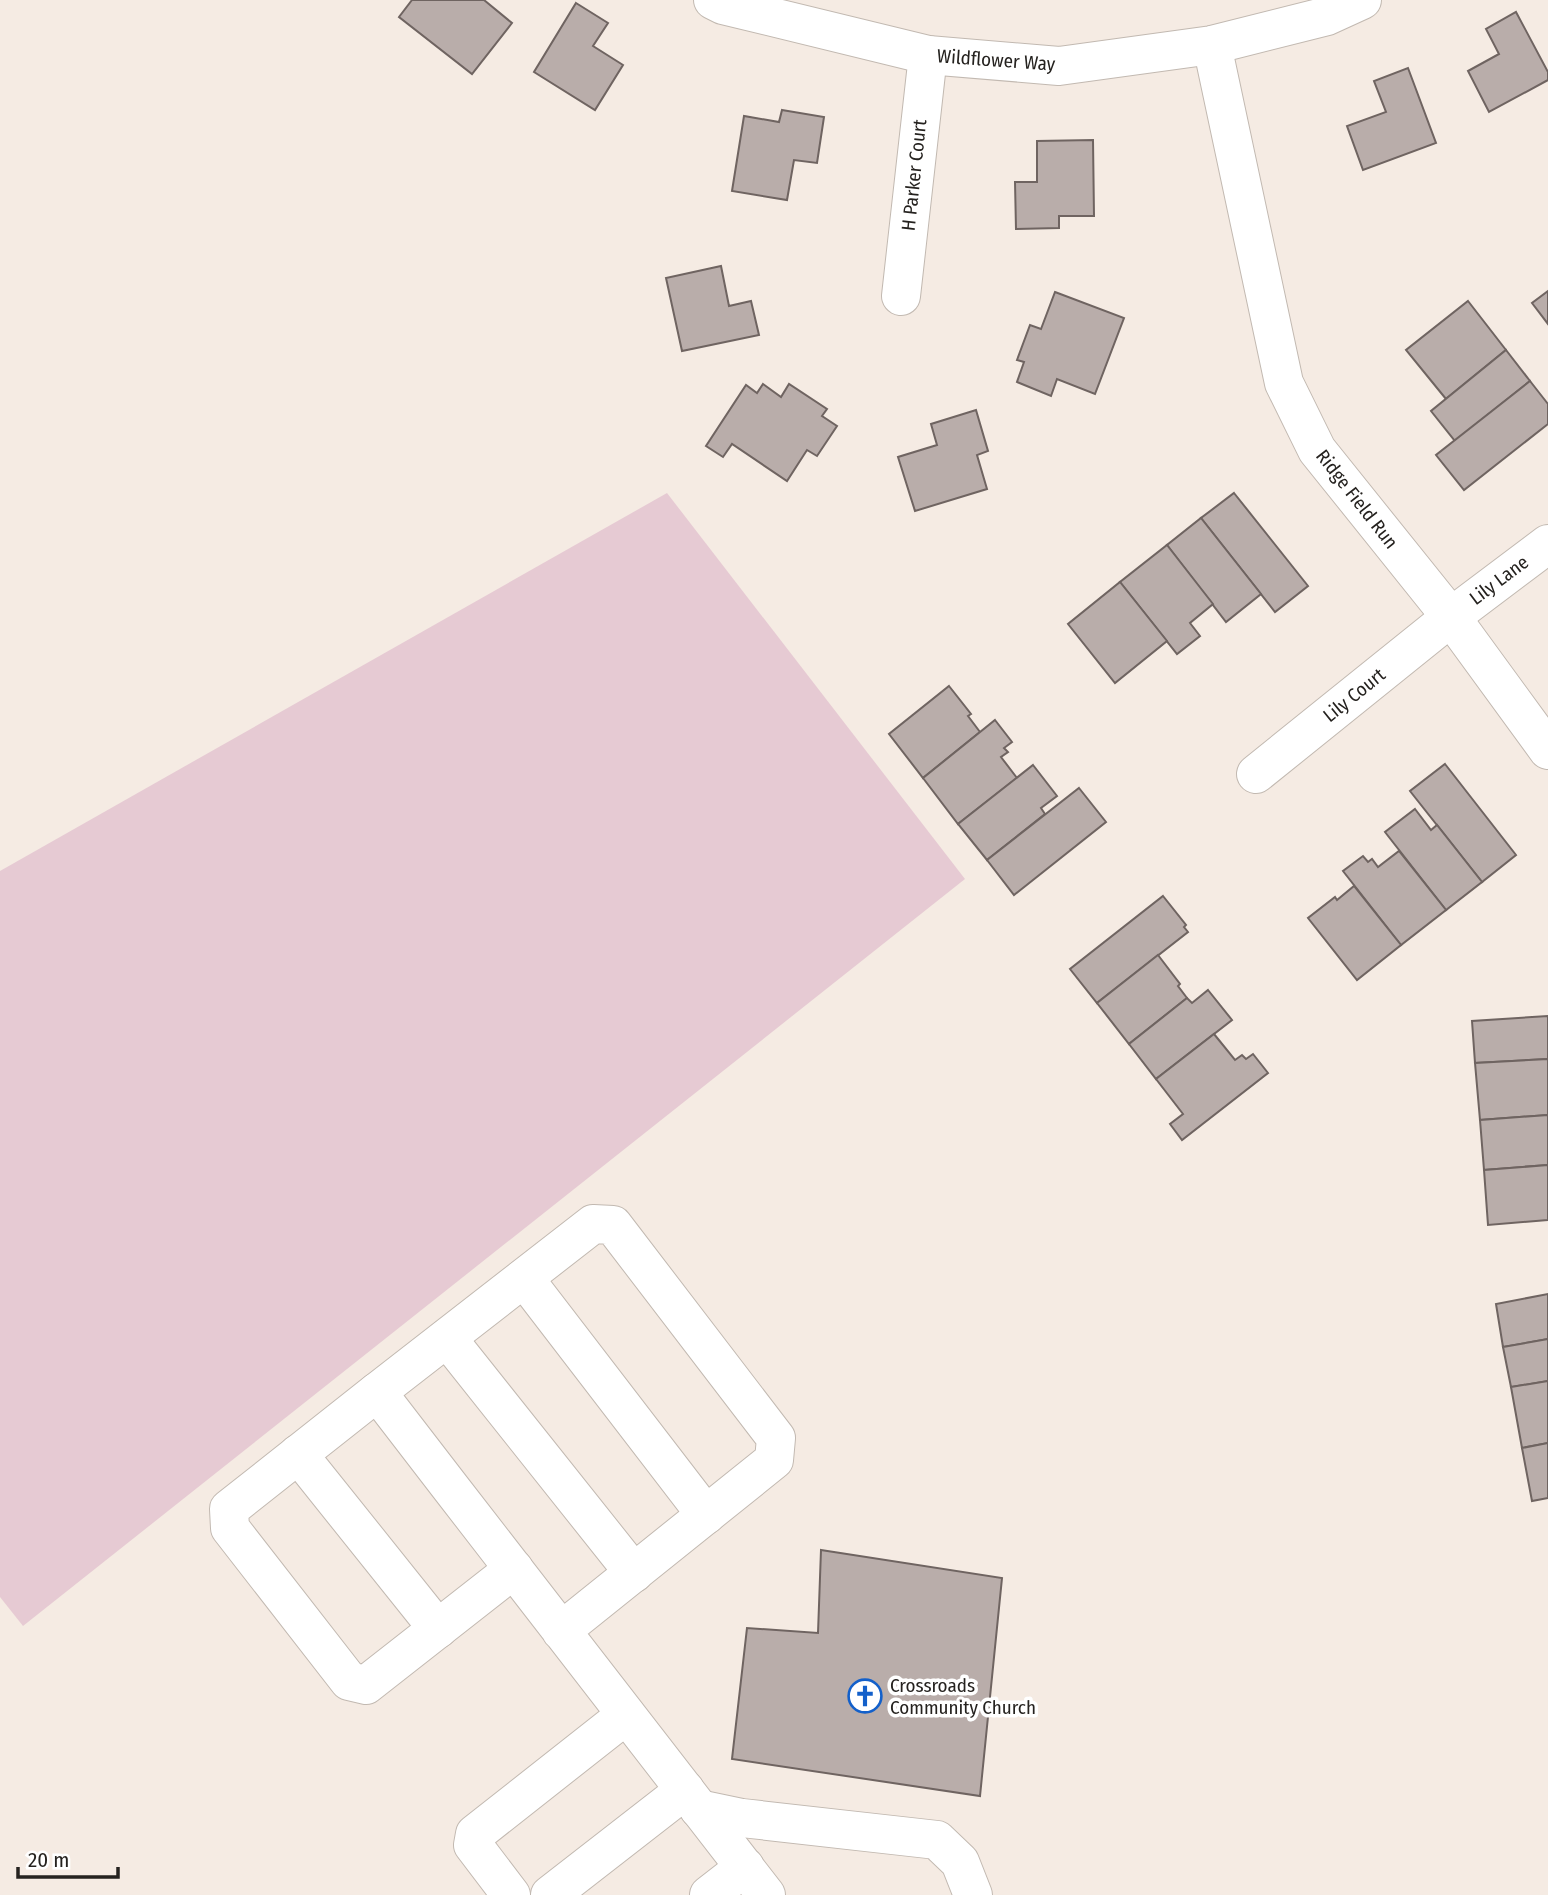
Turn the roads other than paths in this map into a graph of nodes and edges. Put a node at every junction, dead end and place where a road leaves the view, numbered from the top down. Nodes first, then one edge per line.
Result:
1 (713, 0) edge
2 (1362, 0) edge
3 (1212, 45) junction
4 (928, 55) junction
5 (901, 296) dead end
6 (1548, 544) edge
7 (1451, 617) junction
8 (1548, 750) edge
9 (1256, 774) dead end
10 (524, 1278) junction
11 (447, 1338) junction
12 (377, 1392) junction
13 (298, 1454) junction
14 (706, 1515) junction
15 (514, 1569) junction
16 (634, 1573) junction
17 (438, 1629) junction
18 (568, 1639) junction
19 (626, 1715) junction
20 (692, 1799) junction
21 (755, 1881) edge
22 (511, 1895) edge
23 (550, 1895) edge
24 (709, 1895) edge
25 (973, 1895) edge

1 - 4 street, Wildflower Way
2 - 3 street, Wildflower Way
3 - 4 street, Wildflower Way
3 - 7 street, Ridge Field Run
4 - 5 street, H Parker Court
6 - 7 street, Lily Lane
7 - 8 street, Ridge Field Run
7 - 9 street, Lily Court
10 - 11 street
10 - 14 street
10 - 14 street
11 - 12 street
11 - 16 street
12 - 13 street
12 - 15 street
13 - 17 street
13 - 17 street
14 - 16 street
15 - 17 street
15 - 18 street
16 - 18 street
18 - 19 street
19 - 20 street
19 - 22 street
20 - 21 street
20 - 23 street
20 - 25 street
21 - 24 street

